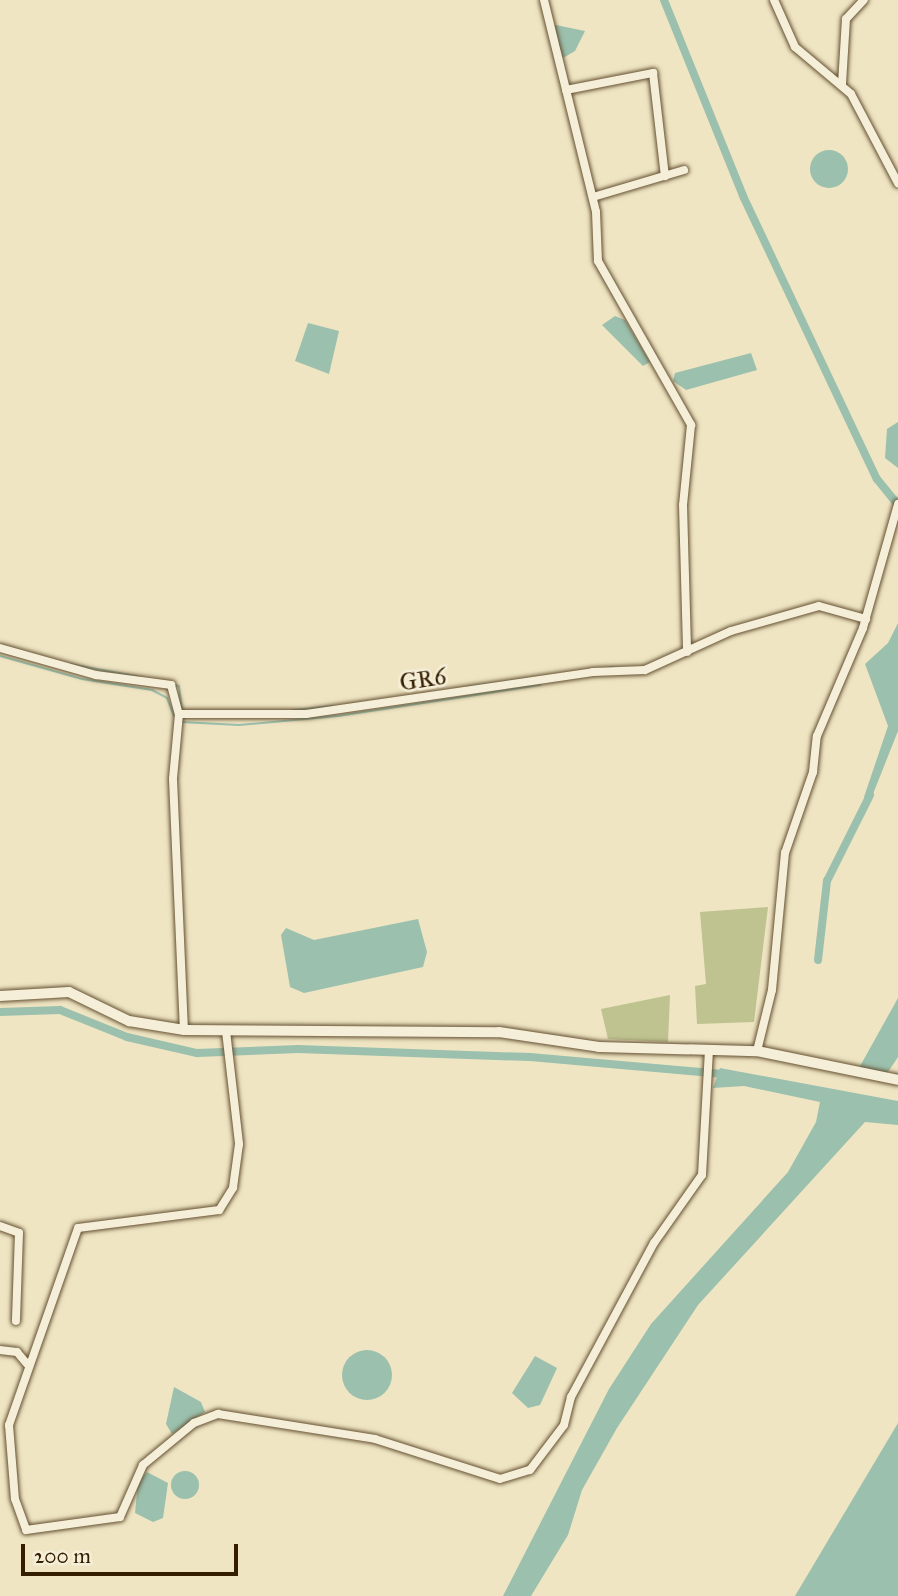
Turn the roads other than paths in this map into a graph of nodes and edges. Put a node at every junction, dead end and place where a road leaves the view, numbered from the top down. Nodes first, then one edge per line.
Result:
1 (544, 0) edge
2 (774, 0) edge
3 (864, 0) edge
4 (842, 84) junction
5 (566, 90) junction
6 (684, 170) dead end
7 (665, 176) junction
8 (898, 184) edge
9 (898, 190) edge
10 (593, 197) junction
11 (898, 504) edge
12 (866, 619) junction
13 (0, 648) edge
14 (687, 652) junction
15 (179, 714) junction
16 (0, 996) edge
17 (184, 1030) junction
18 (226, 1034) junction
19 (757, 1051) junction
20 (709, 1054) junction
21 (898, 1080) edge
22 (0, 1226) edge
23 (16, 1321) dead end
24 (0, 1350) edge
25 (27, 1364) junction

1 - 5 street
2 - 4 street
3 - 4 street
4 - 8 street
5 - 7 street
5 - 10 street
6 - 7 street
7 - 10 street
8 - 9 street
10 - 14 street
11 - 12 street
12 - 14 street, GR6
12 - 19 street
13 - 15 street
14 - 15 street, GR6
15 - 17 street
16 - 17 main road
17 - 18 main road
18 - 20 main road
18 - 25 street
19 - 20 main road
19 - 21 main road
20 - 25 street
22 - 23 street
24 - 25 street

